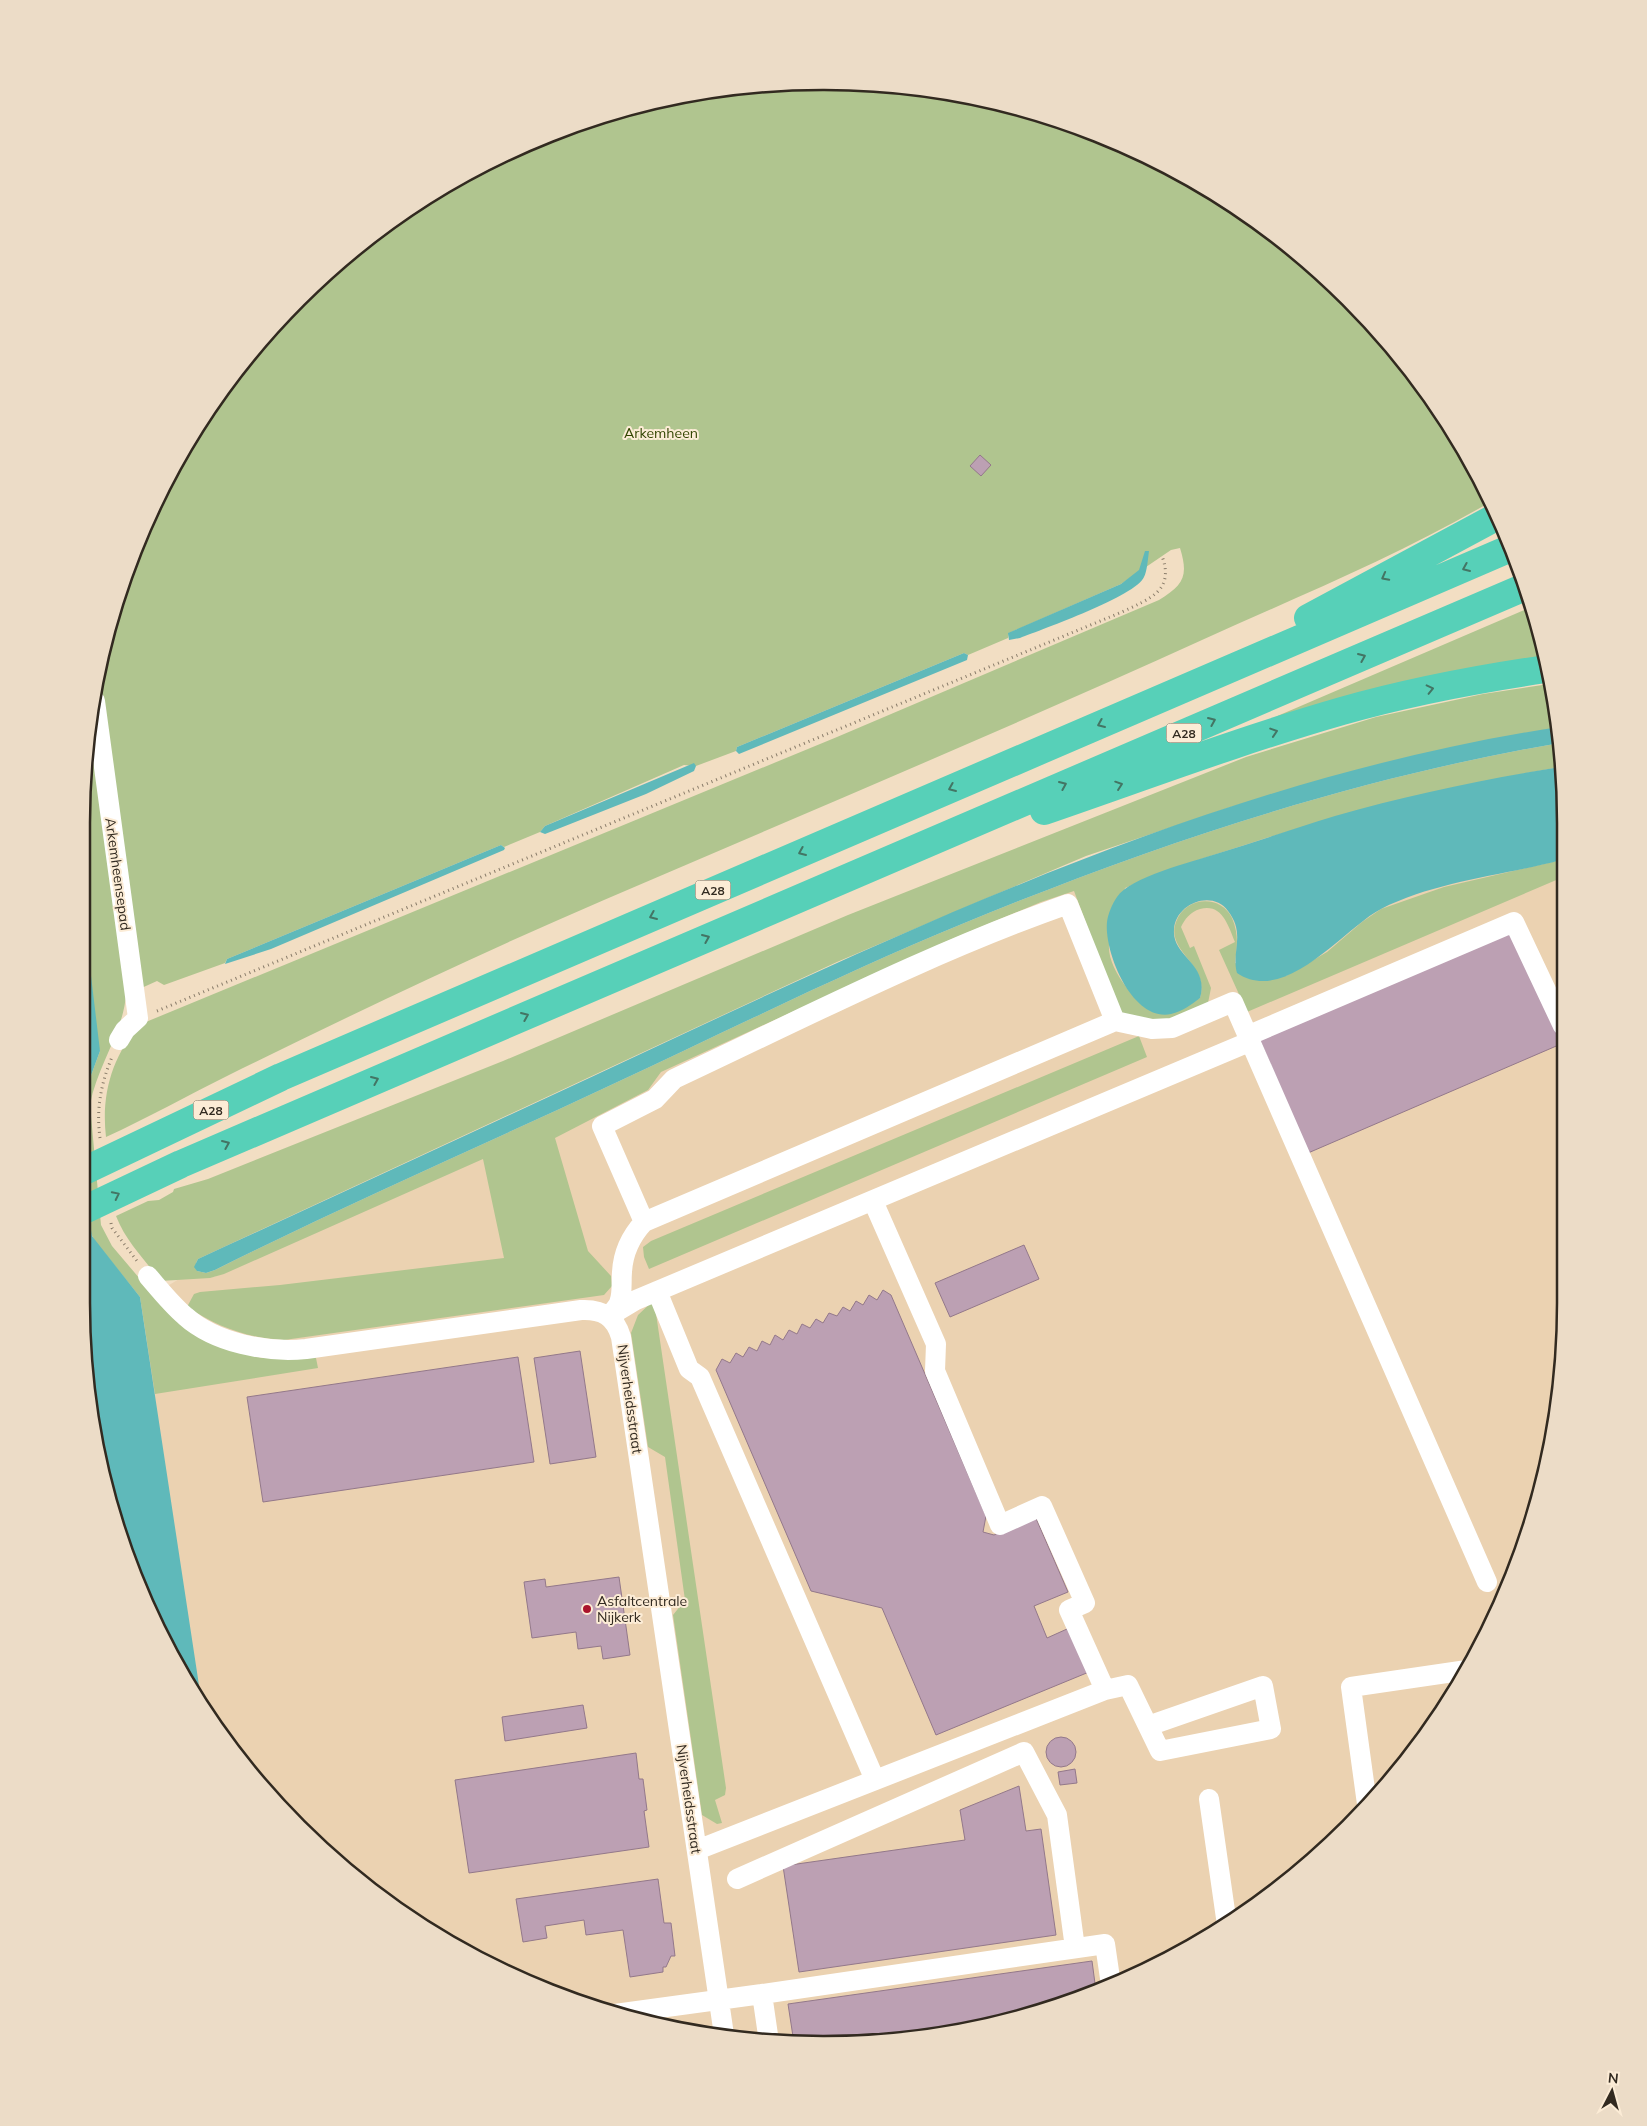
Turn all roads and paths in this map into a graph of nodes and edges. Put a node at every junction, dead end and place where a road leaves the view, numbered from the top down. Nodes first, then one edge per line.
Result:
1 (1491, 520) edge
2 (1504, 551) edge
3 (1162, 556) dead end
4 (1518, 590) edge
5 (1541, 670) edge
6 (1146, 705) junction
7 (97, 720) edge
8 (841, 880) junction
9 (1557, 1013) edge
10 (138, 1018) junction
11 (1115, 1021) junction
12 (119, 1040) joint
13 (1249, 1042) junction
14 (97, 1116) dead end
15 (90, 1168) edge
16 (873, 1201) junction
17 (90, 1207) edge
18 (644, 1222) junction
19 (112, 1228) dead end
20 (148, 1276) joint
21 (658, 1291) junction
22 (609, 1316) junction
23 (1487, 1582) dead end
24 (1457, 1671) edge
25 (1105, 1690) junction
26 (1148, 1726) junction
27 (875, 1780) junction
28 (1366, 1796) edge
29 (1209, 1799) dead end
30 (697, 1850) junction
31 (737, 1879) dead end
32 (1227, 1915) edge
33 (1075, 1948) junction
34 (1110, 1977) edge
35 (762, 1994) junction
36 (719, 1999) junction
37 (635, 2011) edge
38 (723, 2029) edge
39 (768, 2033) edge

1 -> 6 highway, A28
2 -> 6 highway, A28
3 - 10 path
8 -> 4 highway, A28
8 -> 5 highway, A28
6 -> 15 highway, A28
7 - 10 street, Arkemheensepad
17 -> 8 highway, A28
9 - 13 street
10 - 12 street
11 - 13 street
11 - 18 street
11 - 18 street
12 - 14 path
13 - 16 street
13 - 23 street
16 - 21 street
16 - 25 street
18 - 22 street
19 - 20 path
20 - 22 street
21 - 22 street
21 - 27 street
22 - 30 street, Nijverheidsstraat
24 - 28 street
25 - 26 street
25 - 27 street
26 - 26 street
27 - 30 street
29 - 32 street
30 - 36 street, Nijverheidsstraat
31 - 33 street
33 - 34 street
33 - 35 street
35 - 36 street
35 - 39 street
36 - 37 street
36 - 38 street, Nijverheidsstraat

